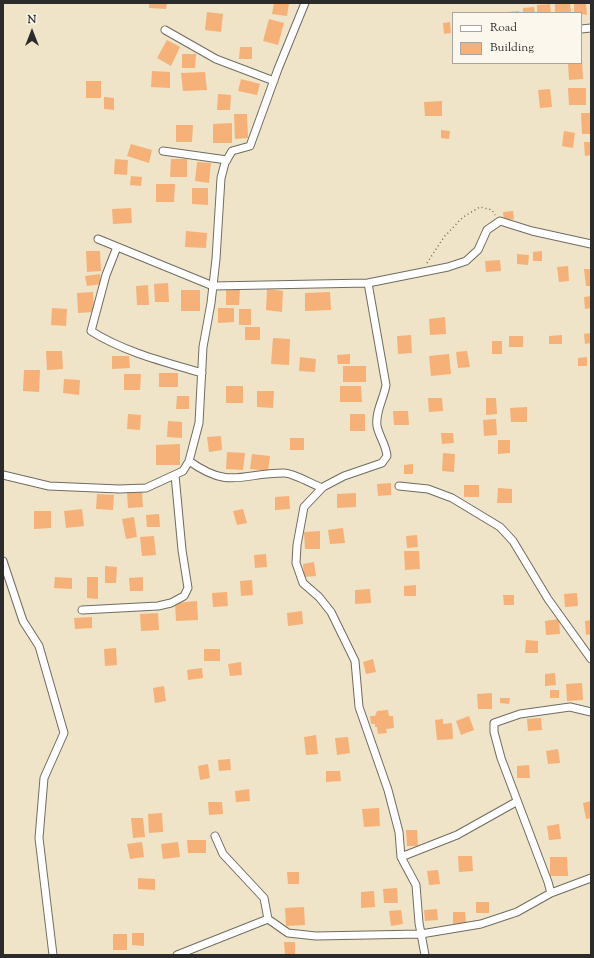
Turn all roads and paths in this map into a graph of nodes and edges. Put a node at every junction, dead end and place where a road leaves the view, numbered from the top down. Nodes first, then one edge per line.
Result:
1 (305, 3) edge
2 (165, 30) dead end
3 (274, 81) junction
4 (163, 151) dead end
5 (227, 160) junction
6 (500, 221) junction
7 (98, 239) dead end
8 (591, 244) edge
9 (117, 247) junction
10 (422, 271) junction
11 (368, 283) junction
12 (213, 286) junction
13 (202, 373) junction
14 (189, 461) junction
15 (3, 475) edge
16 (175, 475) junction
17 (399, 486) dead end
18 (322, 488) junction
19 (3, 561) edge
20 (82, 610) dead end
21 (591, 659) edge
22 (591, 712) edge
23 (516, 802) junction
24 (215, 836) dead end
25 (401, 857) junction
26 (591, 878) edge
27 (551, 893) junction
28 (268, 920) junction
29 (421, 934) junction
30 (53, 955) edge
31 (177, 955) edge
32 (425, 955) edge

1 - 3 street
2 - 3 street
3 - 5 street
4 - 5 street
5 - 12 street
6 - 8 street
6 - 10 street
6 - 10 path
7 - 9 street
9 - 12 street
9 - 13 street
10 - 11 street
11 - 12 street
11 - 18 street
12 - 13 street
13 - 14 street
14 - 16 street
14 - 18 street
15 - 16 street
16 - 20 street
17 - 21 street
18 - 25 street
19 - 30 street
22 - 23 street
23 - 25 street
23 - 27 street
24 - 28 street
25 - 29 street
26 - 27 street
27 - 29 street
28 - 29 street
28 - 31 street
29 - 32 street

